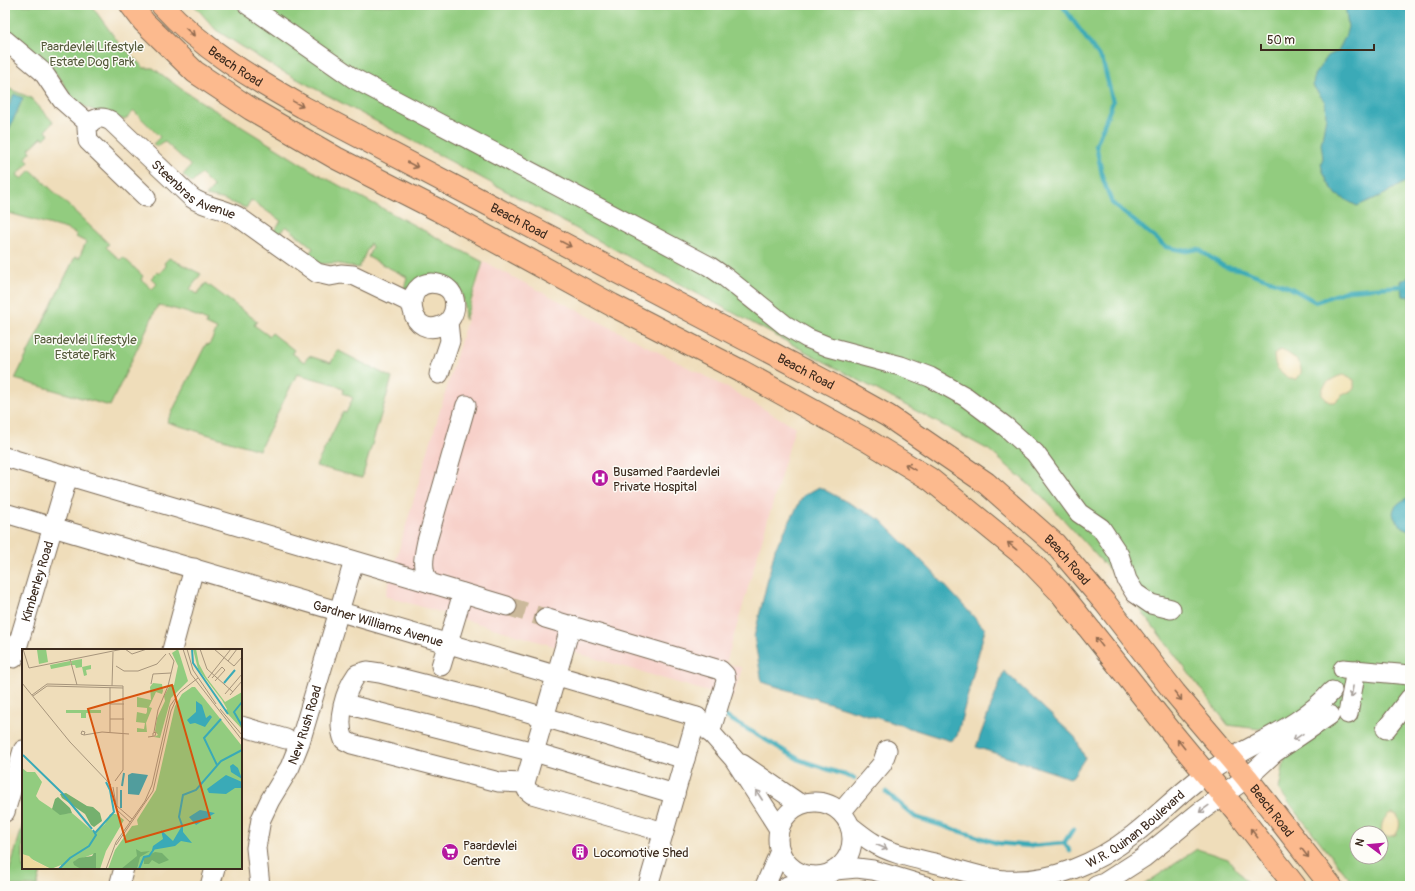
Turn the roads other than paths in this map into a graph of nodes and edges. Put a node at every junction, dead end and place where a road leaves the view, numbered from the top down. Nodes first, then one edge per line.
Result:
1 (131, 5) edge
2 (162, 5) edge
3 (248, 5) edge
4 (5, 40) edge
5 (89, 124) junction
6 (146, 197) dead end
7 (411, 304) junction
8 (448, 322) junction
9 (439, 374) dead end
10 (466, 405) dead end
11 (5, 458) edge
12 (68, 476) junction
13 (5, 512) edge
14 (53, 527) junction
15 (354, 561) junction
16 (194, 568) junction
17 (430, 583) junction
18 (463, 593) junction
19 (507, 606) tunnel mouth
20 (1171, 609) dead end
21 (339, 611) junction
22 (545, 618) tunnel mouth
23 (571, 625) junction
24 (447, 643) junction
25 (172, 649) edge
26 (14, 658) edge
27 (441, 666) dead end
28 (1410, 674) edge
29 (556, 675) junction
30 (1332, 691) dead end
31 (1410, 698) edge
32 (345, 704) junction
33 (1348, 714) dead end
34 (1330, 715) dead end
35 (544, 717) junction
36 (698, 717) junction
37 (242, 726) edge
38 (1386, 729) dead end
39 (710, 732) junction
40 (286, 739) dead end
41 (887, 750) dead end
42 (534, 752) junction
43 (22, 753) edge
44 (685, 759) junction
45 (734, 759) junction
46 (1229, 759) junction
47 (1206, 774) junction
48 (1247, 778) junction
49 (525, 783) junction
50 (675, 794) junction
51 (1224, 795) junction
52 (800, 804) junction
53 (5, 812) edge
54 (846, 819) junction
55 (779, 829) junction
56 (664, 832) junction
57 (780, 851) junction
58 (124, 869) edge
59 (215, 869) edge
60 (835, 870) junction
61 (813, 876) junction
62 (119, 886) edge
63 (210, 886) edge
64 (260, 886) edge
65 (648, 886) edge
66 (765, 886) edge
67 (787, 886) edge
68 (926, 886) edge
69 (1096, 886) edge
70 (1295, 886) edge
71 (1331, 886) edge

47 -> 1 main road, Beach Road
2 -> 46 main road, Beach Road
3 - 20 street
4 - 5 street
5 - 6 street
5 - 7 street, Steenbras Avenue
7 - 8 street
7 - 8 street
8 - 9 street
10 - 17 street
11 - 12 street
12 - 14 street, Kimberley Road
12 - 15 street
13 - 14 street, Gardner Williams Avenue
14 - 16 street, Gardner Williams Avenue
14 - 26 street, Kimberley Road
15 - 17 street
15 - 21 street, New Rush Road
16 - 21 street, Gardner Williams Avenue
16 - 25 street
17 - 18 street
18 - 19 street
18 - 24 street
21 - 24 street, Gardner Williams Avenue
21 - 64 street, New Rush Road
22 - 23 street
23 - 29 street
23 - 39 street
24 - 27 street
24 - 29 street, Gardner Williams Avenue
28 -> 33 street
29 - 35 street
29 - 36 street, Gardner Williams Avenue
30 - 46 street, W.R. Quinan Boulevard
31 - 38 street
32 - 35 street
32 - 42 street
32 - 49 street
34 -> 48 street, W.R. Quinan Boulevard
35 - 42 street
35 - 44 street
36 - 39 street
36 - 44 street
37 - 40 street
39 - 45 street
41 - 54 street
42 - 49 street
42 - 50 street
43 - 53 street
44 - 50 street
45 - 52 street
55 -> 45 street
46 - 47 street, W.R. Quinan Boulevard
46 - 48 main road, Beach Road
47 - 51 main road, Beach Road
54 -> 47 street, W.R. Quinan Boulevard
48 - 51 street, W.R. Quinan Boulevard
48 -> 71 main road, Beach Road
49 - 56 street
50 - 56 street
51 -> 69 street, W.R. Quinan Boulevard
70 -> 51 main road, Beach Road
52 - 54 street, W.R. Quinan Boulevard
52 - 55 street
54 - 60 street
55 - 57 street
56 - 65 street
57 - 61 street
57 - 66 street
58 - 62 street
59 - 63 street
60 - 61 street
60 - 68 street
61 - 67 street

